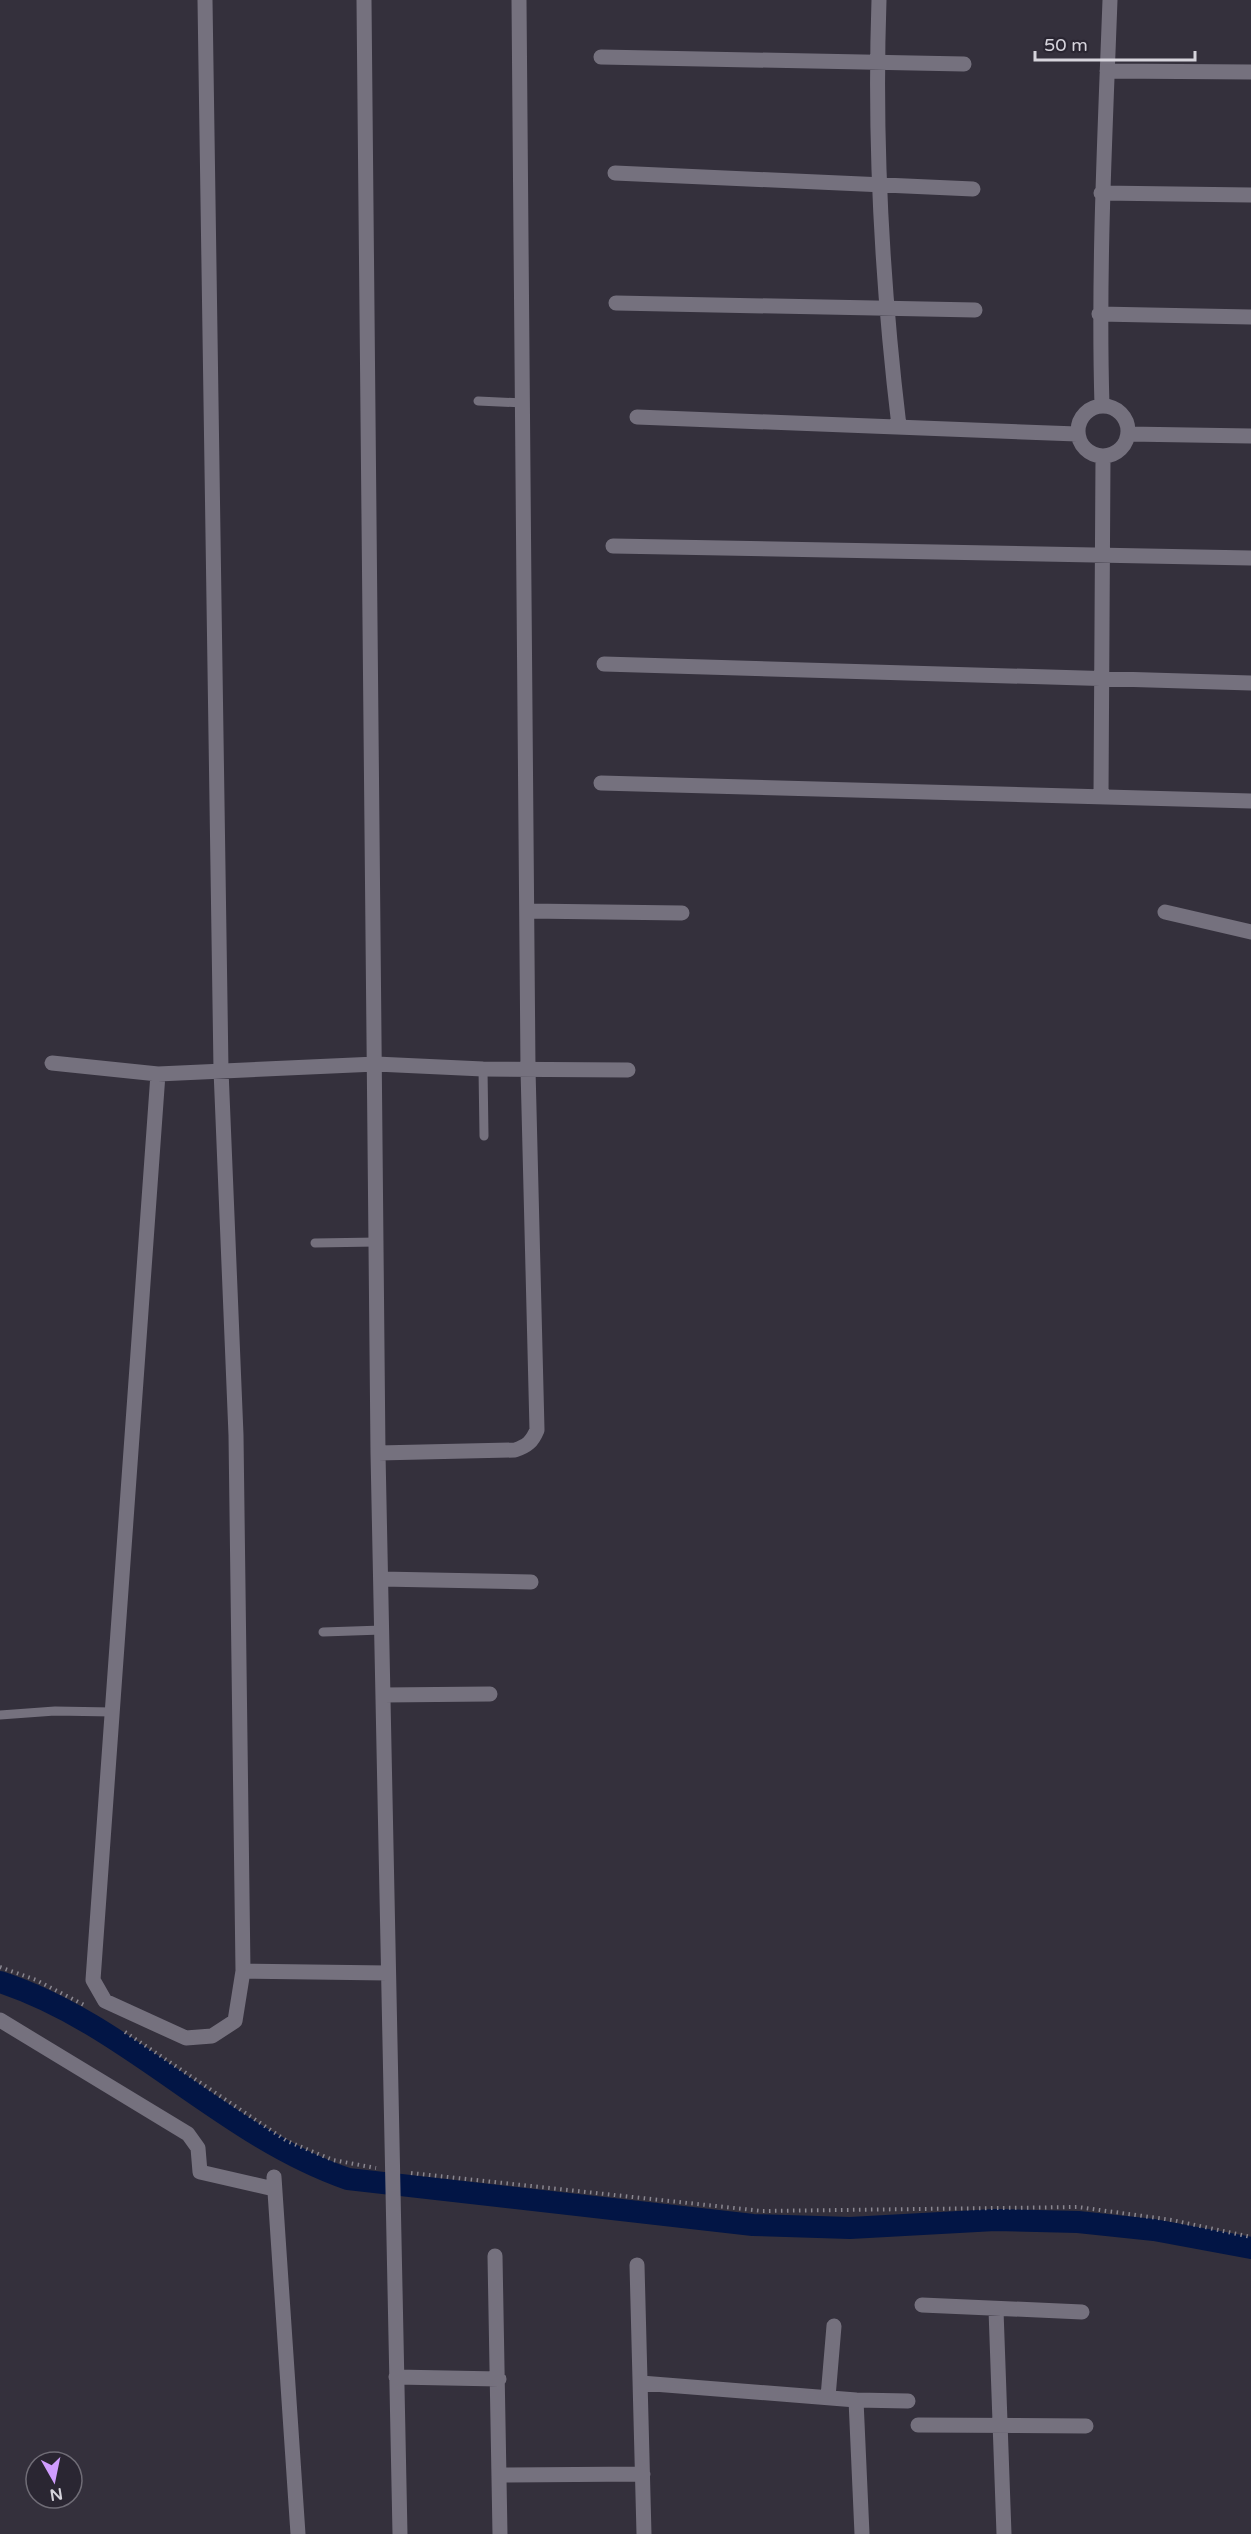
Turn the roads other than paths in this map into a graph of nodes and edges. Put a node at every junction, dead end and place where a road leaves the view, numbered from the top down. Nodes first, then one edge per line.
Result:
1 (205, 0) edge
2 (364, 0) edge
3 (519, 0) edge
4 (879, 0) edge
5 (1110, 0) edge
6 (601, 57) dead end
7 (877, 62) junction
8 (964, 64) dead end
9 (1107, 72) junction
10 (1251, 72) edge
11 (615, 173) dead end
12 (878, 184) junction
13 (973, 189) dead end
14 (1101, 193) junction
15 (1251, 195) edge
16 (616, 303) dead end
17 (885, 310) junction
18 (975, 310) dead end
19 (1099, 314) junction
20 (1251, 317) edge
21 (478, 401) dead end
22 (524, 403) junction
23 (1102, 406) junction
24 (637, 417) dead end
25 (899, 426) junction
26 (1077, 434) junction
27 (1128, 434) junction
28 (1251, 436) edge
29 (1103, 457) junction
30 (613, 546) dead end
31 (1103, 554) junction
32 (1251, 558) edge
33 (604, 664) dead end
34 (1102, 680) junction
35 (1251, 683) edge
36 (601, 783) dead end
37 (1101, 796) junction
38 (1251, 801) edge
39 (528, 911) junction
40 (1165, 912) dead end
41 (682, 913) dead end
42 (1251, 932) edge
43 (52, 1064) dead end
44 (376, 1064) junction
45 (483, 1069) junction
46 (528, 1069) junction
47 (221, 1070) junction
48 (628, 1070) dead end
49 (158, 1074) junction
50 (484, 1136) dead end
51 (377, 1242) junction
52 (315, 1243) dead end
53 (378, 1453) junction
54 (381, 1579) junction
55 (531, 1582) dead end
56 (382, 1630) junction
57 (323, 1632) dead end
58 (490, 1694) dead end
59 (383, 1695) junction
60 (112, 1712) junction
61 (0, 1715) edge
62 (243, 1971) junction
63 (388, 1973) junction
64 (0, 2020) edge
65 (495, 2256) dead end
66 (637, 2265) dead end
67 (922, 2305) dead end
68 (996, 2310) junction
69 (1082, 2312) dead end
70 (834, 2326) dead end
71 (396, 2378) junction
72 (499, 2379) junction
73 (641, 2383) junction
74 (828, 2397) junction
75 (856, 2400) junction
76 (908, 2401) dead end
77 (918, 2425) dead end
78 (1086, 2426) dead end
79 (1000, 2427) junction
80 (643, 2474) junction
81 (499, 2475) junction
82 (298, 2534) edge
83 (400, 2534) edge
84 (500, 2534) edge
85 (645, 2534) edge
86 (862, 2534) edge
87 (1004, 2534) edge

1 - 47 street
2 - 44 street
3 - 22 street
4 - 7 street
5 - 9 street
6 - 7 street
7 - 8 street
7 - 12 street
9 - 10 street
9 - 14 street
11 - 12 street
12 - 13 street
12 - 17 street
14 - 15 street
14 - 19 street
16 - 17 street
17 - 18 street
17 - 25 street
19 - 20 street
19 - 23 street
21 - 22 lane
22 - 39 street
23 - 26 street
23 - 27 street
24 - 25 street
25 - 26 street
26 - 29 street
27 - 28 street
27 - 29 street
29 - 31 street
30 - 31 street
31 - 32 street
31 - 34 street
33 - 34 street
34 - 35 street
34 - 37 street
36 - 37 street
37 - 38 street
39 - 41 street
39 - 46 street
40 - 42 street
43 - 49 street
44 - 45 street
44 - 47 street
44 - 51 street
45 - 46 street
45 - 50 lane
46 - 48 street
46 - 53 street
47 - 49 street
47 - 62 street
49 - 60 street
51 - 52 lane
51 - 53 street
53 - 54 street
54 - 55 street
54 - 56 street
56 - 57 lane
56 - 59 street
58 - 59 street
59 - 63 street
60 - 61 lane
60 - 62 street
62 - 63 street
63 - 71 street
64 - 82 street
65 - 72 street
66 - 73 street
67 - 68 street
68 - 69 street
68 - 79 street
70 - 74 street
71 - 72 street
71 - 83 street
72 - 81 street
73 - 74 street
73 - 80 street
74 - 75 street
75 - 76 street
75 - 86 street
77 - 79 street
78 - 79 street
79 - 87 street
80 - 81 street
80 - 85 street
81 - 84 street

